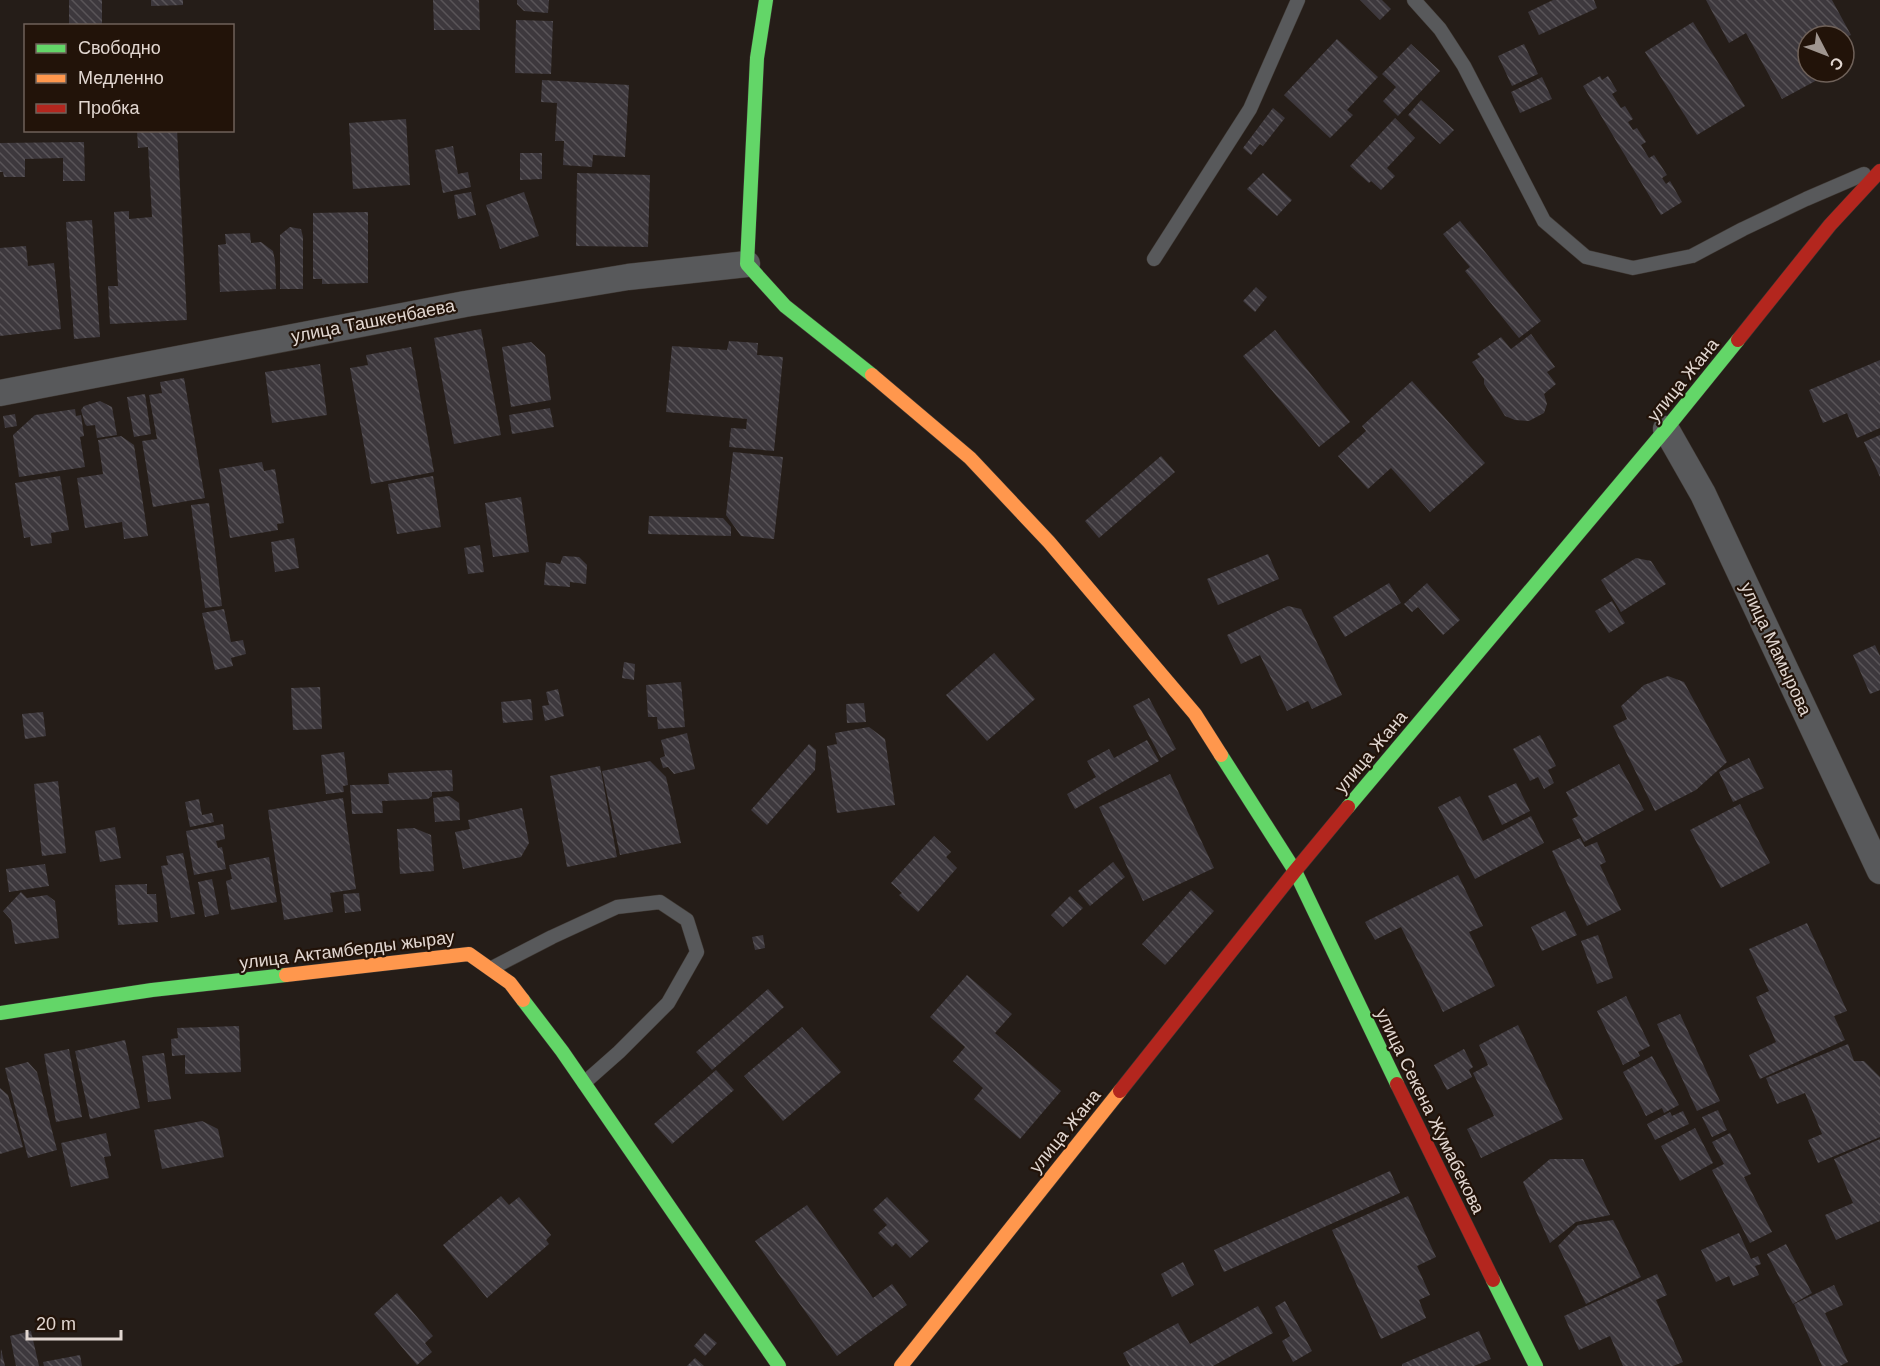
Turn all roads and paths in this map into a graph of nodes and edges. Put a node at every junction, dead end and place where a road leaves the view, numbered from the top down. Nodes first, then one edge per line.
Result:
1 (766, 0) edge
2 (1298, 0) edge
3 (1414, 0) edge
4 (1880, 169) edge
5 (1154, 259) dead end
6 (747, 264) junction
7 (0, 393) edge
8 (1666, 429) junction
9 (1295, 871) junction
10 (1880, 871) edge
11 (490, 969) junction
12 (0, 1013) edge
13 (584, 1084) junction
14 (779, 1366) edge
15 (901, 1366) edge
16 (1536, 1366) edge

1 - 6 street
2 - 5 lane
3 - 4 lane
4 - 8 street, улица Жана
6 - 7 street, улица Ташкенбаева
6 - 9 street, улица Секена Жумабекова
8 - 9 street, улица Жана
8 - 10 street, улица Мамырова
9 - 15 street, улица Жана
9 - 16 street, улица Секена Жумабекова
11 - 12 street, улица Актамберды жырау
11 - 13 street, улица Актамберды жырау
11 - 13 lane
13 - 14 street, улица Актамберды жырау

